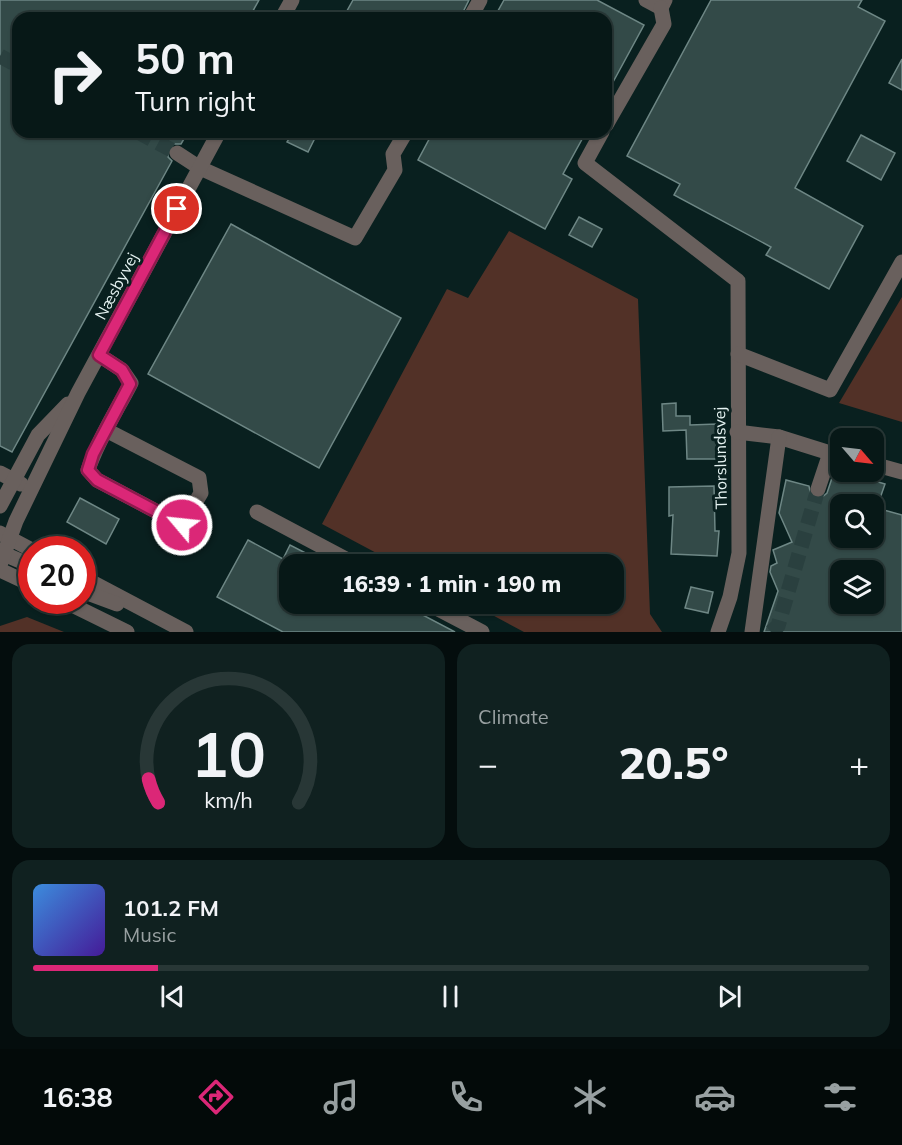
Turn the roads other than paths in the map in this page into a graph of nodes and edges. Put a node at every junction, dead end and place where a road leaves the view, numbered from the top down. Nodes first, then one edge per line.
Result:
1 (646, 0) edge
2 (663, 4) edge
3 (612, 115) edge
4 (216, 138) edge
5 (402, 138) edge
6 (599, 138) edge
7 (177, 153) tunnel mouth
8 (200, 168) junction
9 (902, 262) edge
10 (738, 354) junction
11 (99, 355) junction
12 (78, 393) junction
13 (106, 430) junction
14 (737, 432) junction
15 (779, 437) junction
16 (830, 452) edge
17 (830, 464) edge
18 (884, 467) edge
19 (902, 472) edge
20 (0, 473) edge
21 (14, 480) junction
22 (818, 489) tunnel mouth
23 (32, 490) junction
24 (0, 506) edge
25 (257, 512) dead end
26 (2, 547) edge
27 (18, 549) edge
28 (336, 554) edge
29 (18, 557) edge
30 (0, 570) edge
31 (18, 578) edge
32 (96, 584) edge
33 (96, 596) edge
34 (90, 614) edge
35 (448, 614) edge
36 (168, 622) junction
37 (127, 632) edge
38 (186, 632) edge
39 (482, 632) edge
40 (718, 632) edge
41 (752, 632) edge

1 - 2 street
2 - 3 street
4 - 8 street, Næsbyvej
5 - 8 street
6 - 10 street, Thorslundsvej
7 - 8 street
8 - 11 street, Næsbyvej
9 - 10 street
10 - 14 street, Thorslundsvej
11 - 12 street, Næsbyvej
11 - 13 street
12 - 21 street, Næsbyvej
12 - 23 street, Næsbyvej
13 - 13 street
14 - 15 street
14 - 40 street, Thorslundsvej
15 - 16 street
15 - 41 street
17 - 22 street
18 - 19 street
20 - 21 street
21 - 23 street
21 - 24 street, Næsbyvej
23 - 26 street, Næsbyvej
25 - 28 street
26 - 27 street
26 - 29 street
30 - 31 street
32 - 36 street
33 - 36 street
34 - 37 street
35 - 39 street
36 - 38 street

